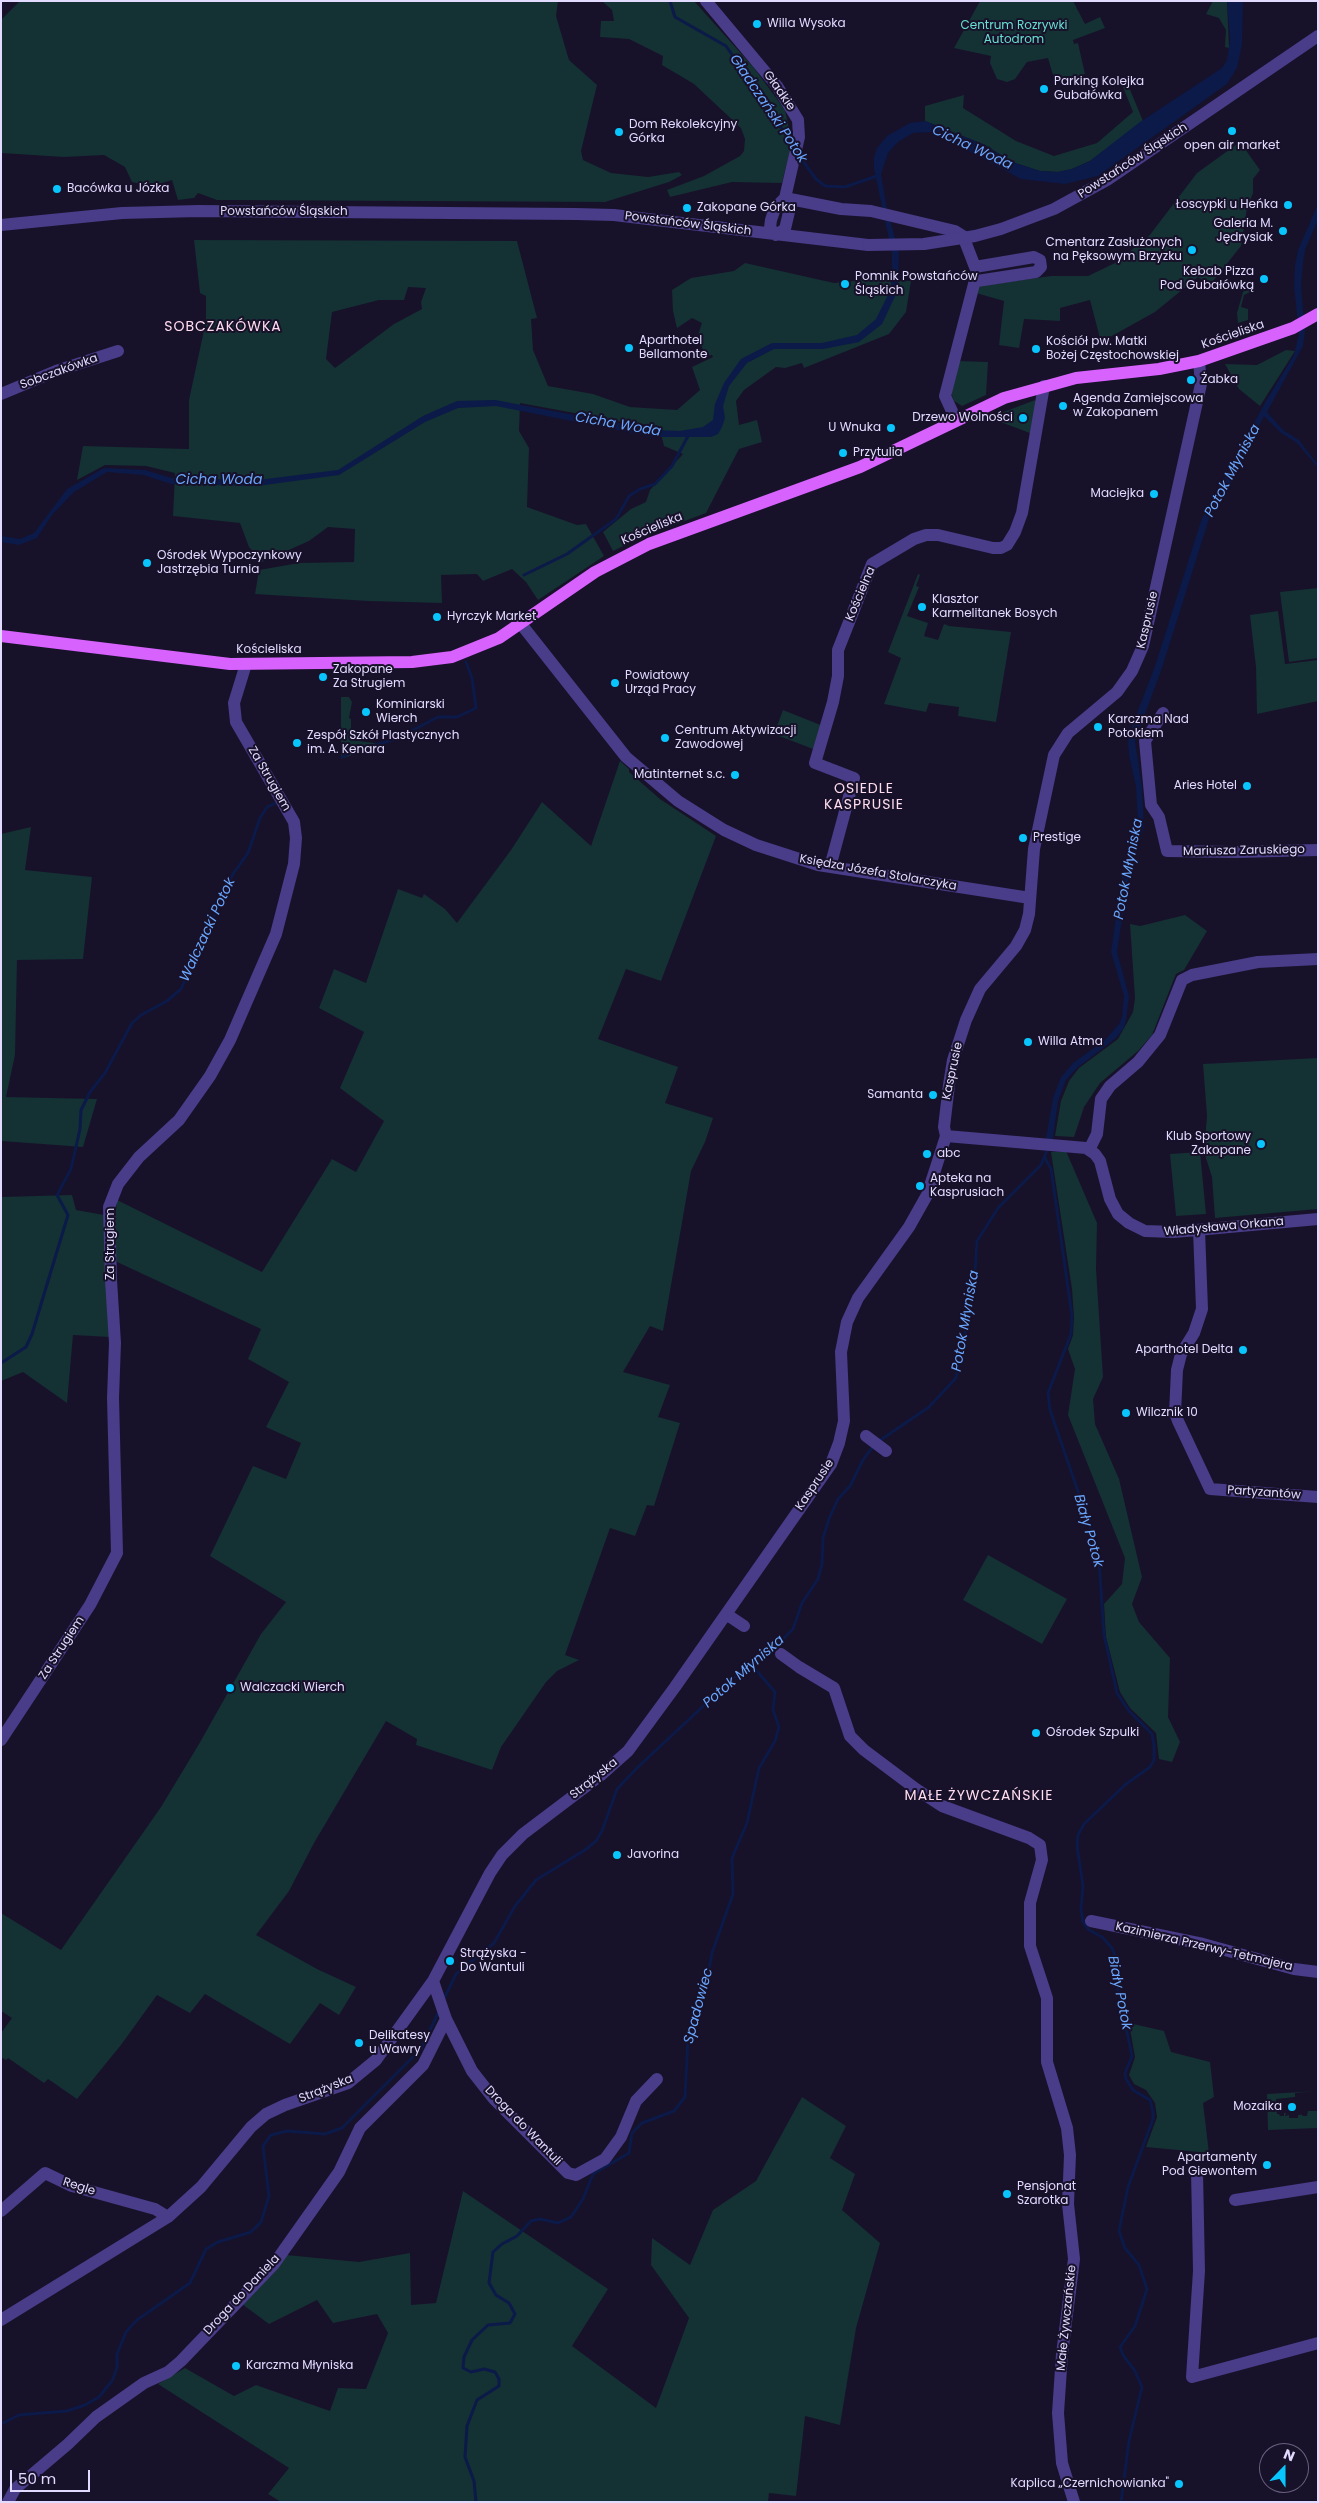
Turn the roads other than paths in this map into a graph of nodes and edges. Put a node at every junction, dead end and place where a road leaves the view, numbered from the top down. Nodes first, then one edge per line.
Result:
1 (706, 1) edge
2 (1318, 36) edge
3 (785, 198) junction
4 (1, 225) edge
5 (776, 235) junction
6 (1312, 318) edge
7 (118, 351) dead end
8 (1199, 361) junction
9 (1044, 386) junction
10 (1, 394) edge
11 (956, 420) junction
12 (521, 624) junction
13 (1, 636) edge
14 (246, 664) junction
15 (1163, 713) dead end
16 (1318, 850) edge
17 (830, 867) junction
18 (1030, 898) junction
19 (1318, 959) edge
20 (946, 1136) junction
21 (1089, 1150) junction
22 (1318, 1219) edge
23 (1200, 1230) junction
24 (866, 1436) dead end
25 (886, 1451) dead end
26 (1318, 1497) edge
27 (726, 1614) junction
28 (744, 1626) dead end
29 (782, 1654) dead end
30 (1, 1740) edge
31 (628, 1751) joint
32 (1091, 1921) dead end
33 (1318, 1972) edge
34 (433, 1981) junction
35 (445, 2016) junction
36 (657, 2079) dead end
37 (1197, 2171) dead end
38 (1318, 2187) edge
39 (1235, 2200) dead end
40 (1, 2211) edge
41 (168, 2217) junction
42 (1, 2320) edge
43 (1318, 2343) edge
44 (8, 2502) edge
45 (1074, 2502) edge

1 - 3 street, Gładkie
2 - 5 street, Powstańców Śląskich, bridge
3 - 5 street, Gładkie
3 - 11 street
4 - 5 street, Powstańców Śląskich
6 - 8 main road, Kościeliska
7 - 10 street, Sobczakówka
8 - 9 main road, Kościeliska
8 - 18 street, Kasprusie
9 - 11 main road, Kościeliska
9 - 17 street, Kościelna
11 - 12 main road, Kościeliska
12 - 14 main road, Kościeliska
12 - 17 street, Księdza Józefa Stolarczyka
13 - 14 main road, Kościeliska
14 - 30 street, Za Strugiem
15 - 16 street, Mariusza Zaruskiego
17 - 18 street, Księdza Józefa Stolarczyka
18 - 20 street, Kasprusie
19 - 21 street
20 - 21 street
20 - 27 street, Kasprusie
21 - 23 street, Władysława Orkana
22 - 23 street, Władysława Orkana
23 - 26 street, Partyzantów
24 - 25 street
27 - 28 street
27 - 31 street, Kasprusie
29 - 45 street, Małe Żywczańskie
31 - 34 street, Strążyska
32 - 33 street, Kazimierza Przerwy-Tetmajera
34 - 35 street, Droga do Wantuli
34 - 41 street, Strążyska
35 - 36 street, Droga do Wantuli
35 - 44 street, Droga do Daniela
37 - 43 street
38 - 39 street
40 - 41 street, Regle
41 - 42 street, Strążyska

